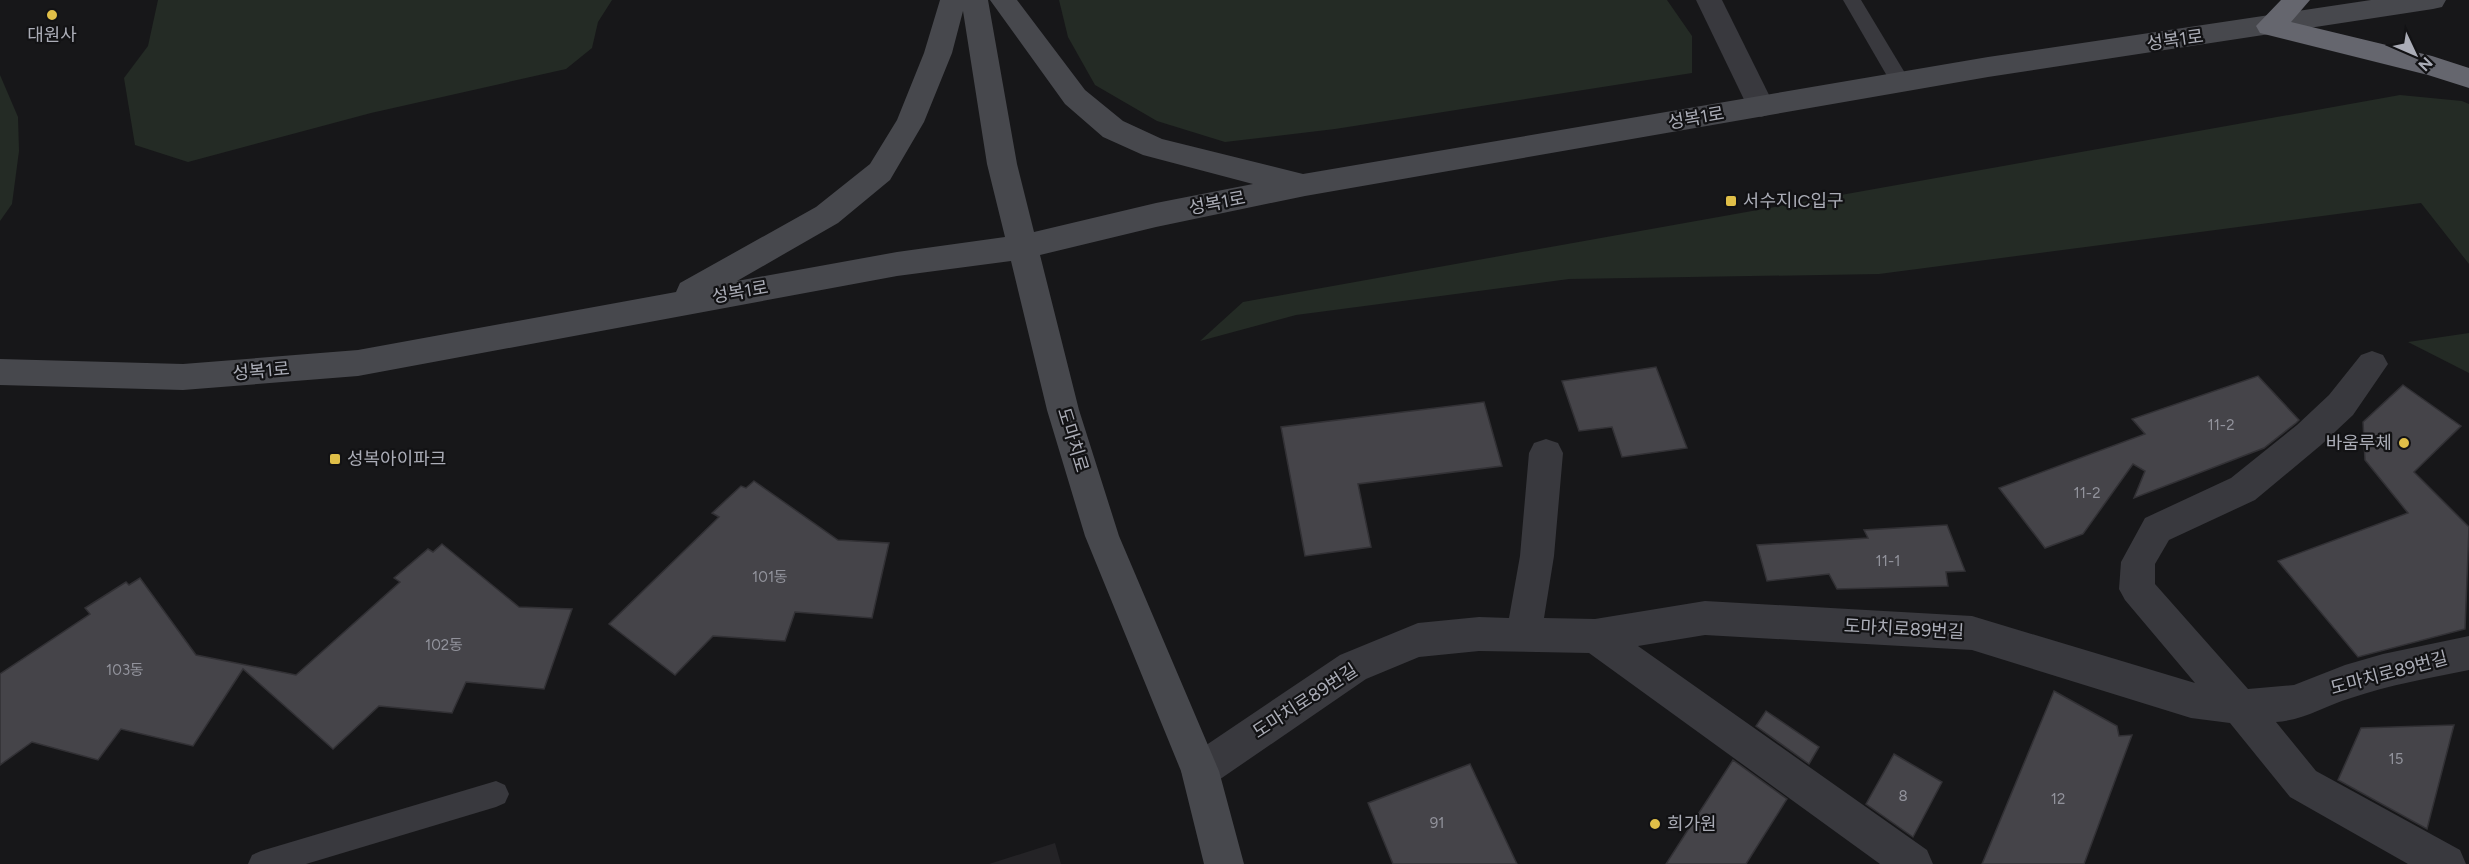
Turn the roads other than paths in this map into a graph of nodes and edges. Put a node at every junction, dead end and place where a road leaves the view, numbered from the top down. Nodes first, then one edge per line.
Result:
1 (953, 0) edge
2 (975, 0) edge
3 (1003, 0) edge
4 (1709, 0) edge
5 (1851, 0) edge
6 (2296, 0) edge
7 (2433, 0) edge
8 (2270, 26) junction
9 (2469, 78) edge
10 (1901, 83) junction
11 (1761, 107) junction
12 (1305, 185) junction
13 (1023, 247) junction
14 (670, 304) junction
15 (2372, 364) dead end
16 (3, 376) edge
17 (1546, 453) dead end
18 (1524, 634) junction
19 (1595, 636) junction
20 (2469, 653) edge
21 (2240, 707) junction
22 (1200, 771) junction
23 (496, 794) dead end
24 (261, 864) edge
25 (1224, 864) edge
26 (1913, 864) edge
27 (2446, 864) edge

1 - 14 street
2 - 13 street, 도마치로
3 - 12 street
4 - 11 street
5 - 10 lane
6 - 8 highway
7 - 8 street, 성복1로
8 - 9 highway
8 - 10 street, 성복1로
10 - 11 street, 성복1로
11 - 12 street, 성복1로
12 - 13 street, 성복1로
13 - 14 street, 성복1로
13 - 22 street, 도마치로
14 - 16 street, 성복1로
15 - 21 street
17 - 18 street
18 - 19 street, 도마치로89번길
18 - 22 street, 도마치로89번길
19 - 21 street, 도마치로89번길
19 - 26 street
20 - 21 street, 도마치로89번길
21 - 27 street
22 - 25 street, 도마치로
23 - 24 lane

